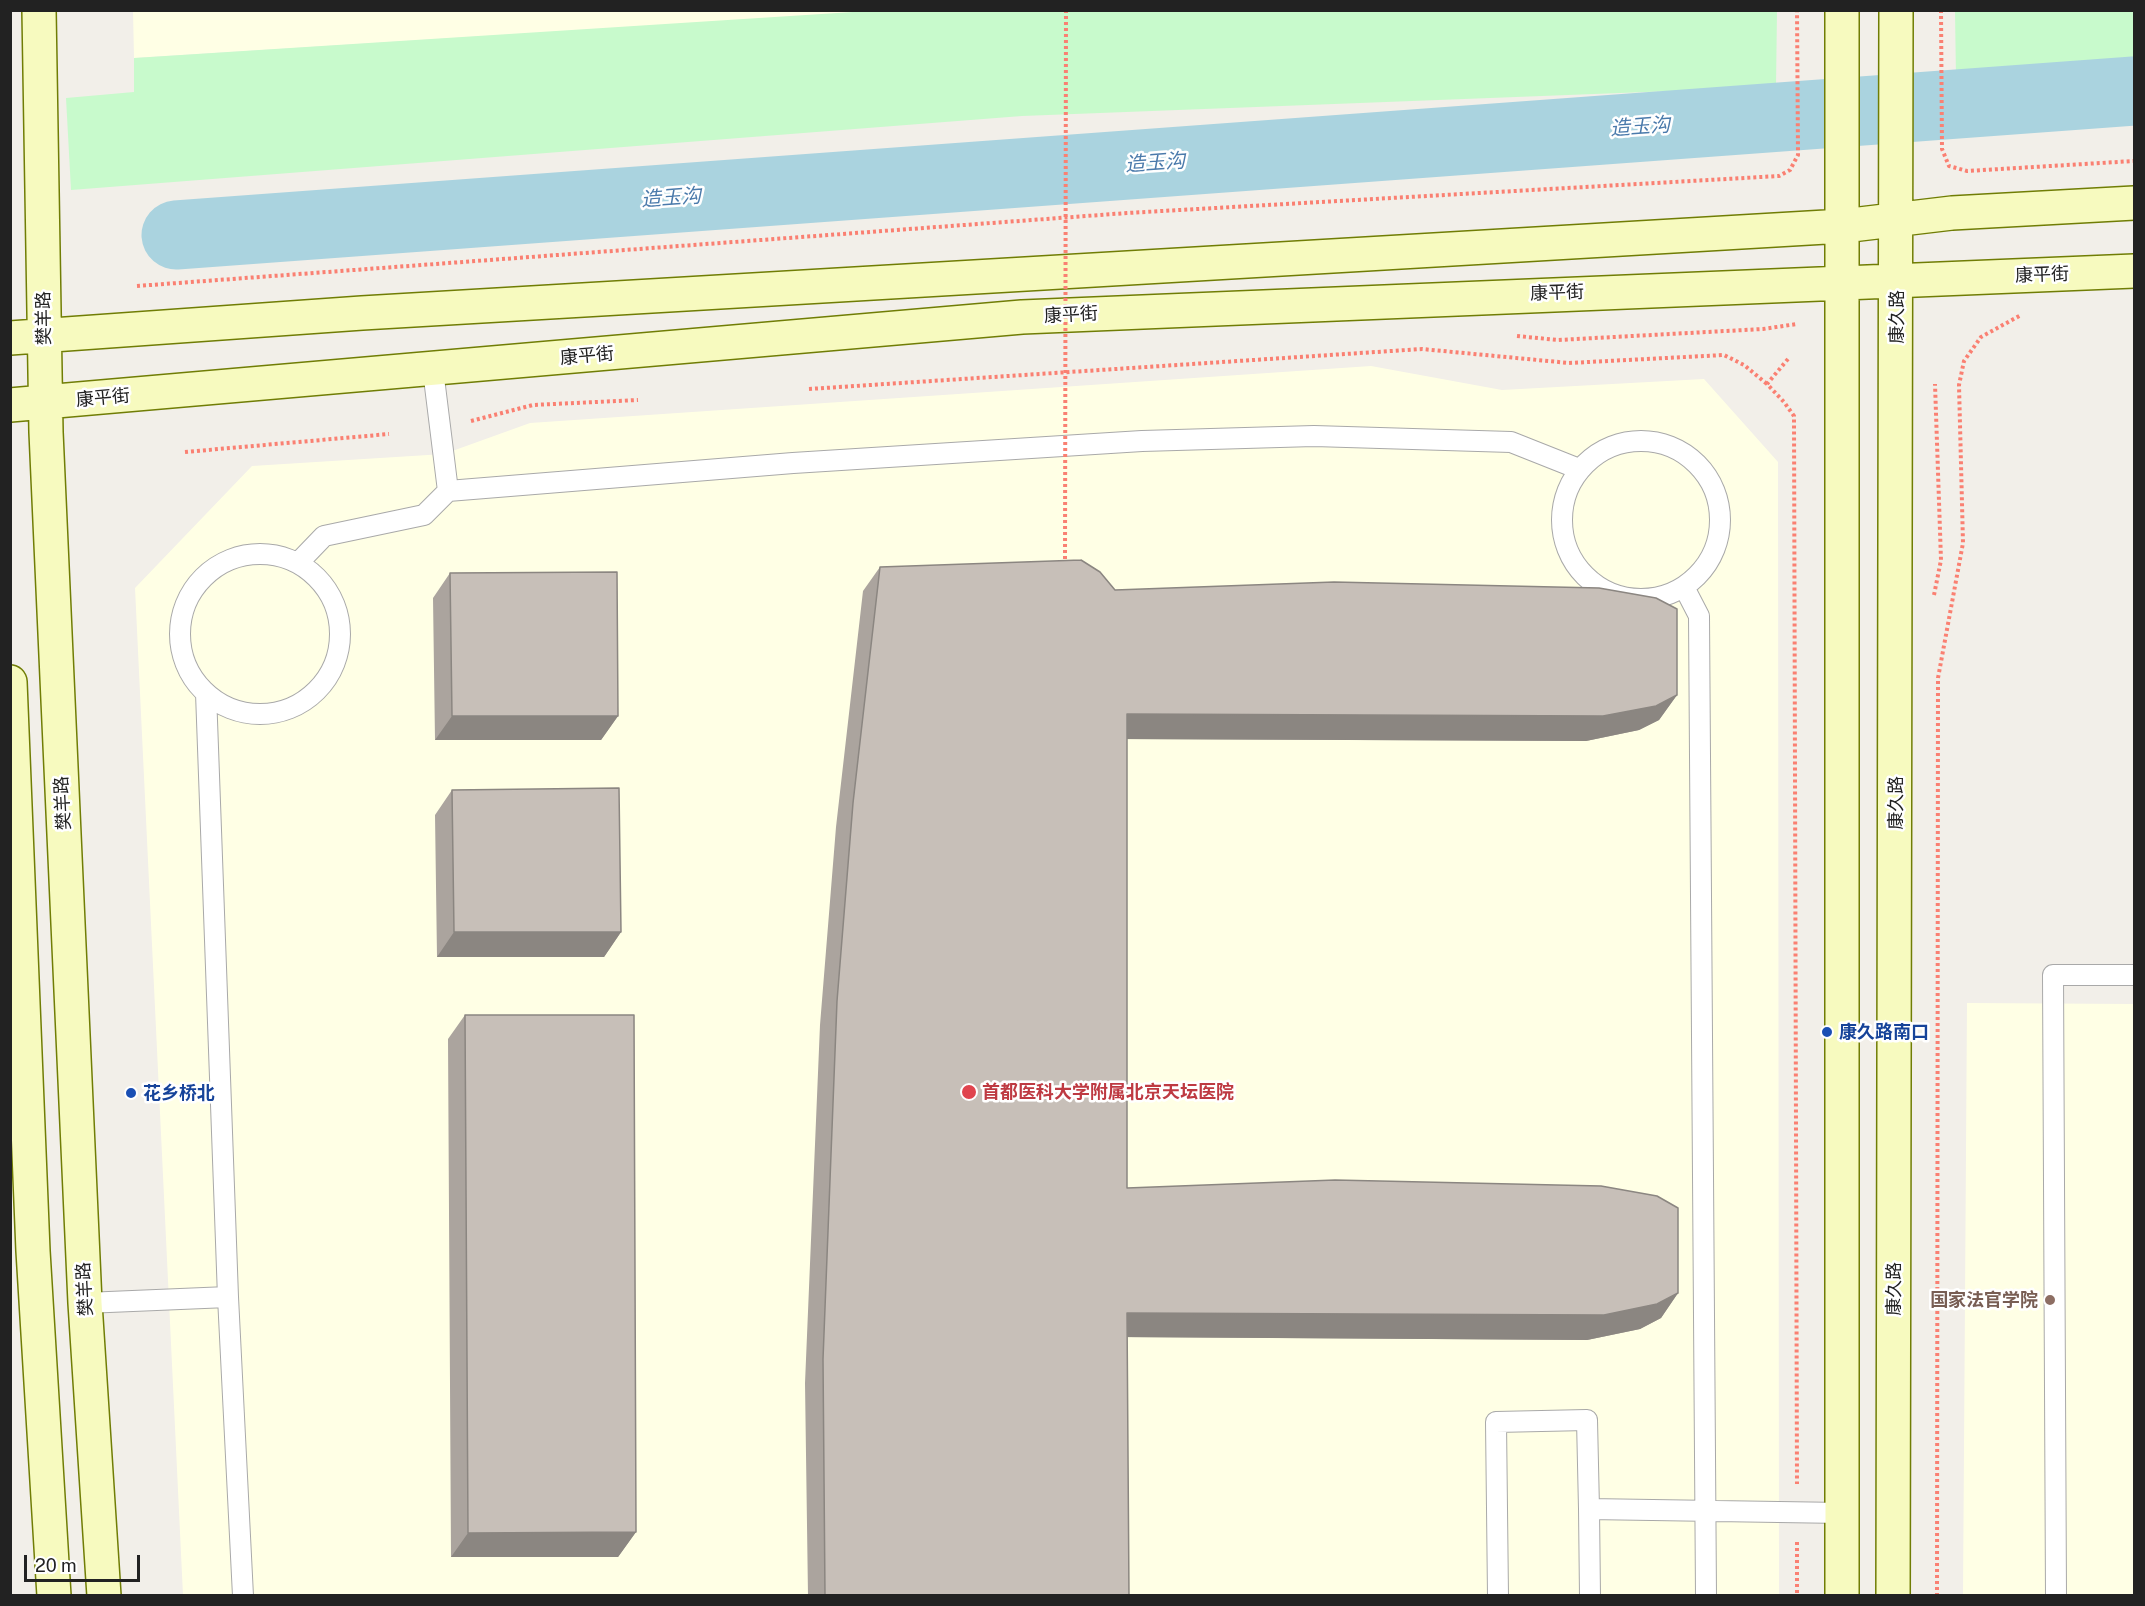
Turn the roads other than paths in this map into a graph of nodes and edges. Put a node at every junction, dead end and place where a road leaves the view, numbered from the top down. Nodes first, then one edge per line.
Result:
1 (39, 10) edge
2 (1842, 10) edge
3 (1896, 10) edge
4 (2134, 203) edge
5 (1897, 220) junction
6 (1843, 226) junction
7 (2134, 271) edge
8 (1897, 280) junction
9 (1843, 282) junction
10 (44, 335) junction
11 (10, 338) edge
12 (433, 370) junction
13 (46, 403) junction
14 (10, 405) edge
15 (1579, 469) junction
16 (448, 491) junction
17 (298, 563) junction
18 (1684, 587) junction
19 (10, 682) edge
20 (206, 693) junction
21 (2134, 975) edge
22 (228, 1298) junction
23 (85, 1303) junction
24 (1589, 1509) junction
25 (1705, 1511) junction
26 (1842, 1513) junction
27 (54, 1596) edge
28 (104, 1596) edge
29 (243, 1596) edge
30 (1498, 1596) edge
31 (1590, 1596) edge
32 (1706, 1596) edge
33 (1842, 1596) edge
34 (1893, 1596) edge
35 (2056, 1596) edge

1 - 10 street, 樊羊路
2 - 6 street
3 - 5 street, 康久路
4 - 5 street
5 - 6 street
5 - 8 street, 康久路
6 - 9 street
6 - 10 street
7 - 8 street, 康平街
8 - 9 street, 康平街
8 - 34 street, 康久路
9 - 12 street, 康平街
9 - 26 street
10 - 11 street
10 - 13 street, 樊羊路
12 - 13 street, 康平街
12 - 16 lane
13 - 14 street, 康平街
13 - 23 street, 樊羊路
15 - 16 lane
15 - 18 lane
15 - 18 lane
16 - 17 lane
17 - 20 lane
17 - 20 lane
18 - 25 lane
19 - 27 street
20 - 22 lane
21 - 35 lane
22 - 23 lane
22 - 29 lane
23 - 28 street, 樊羊路
24 - 25 lane
24 - 30 lane
24 - 31 lane
25 - 26 lane
25 - 32 lane
26 - 33 street

